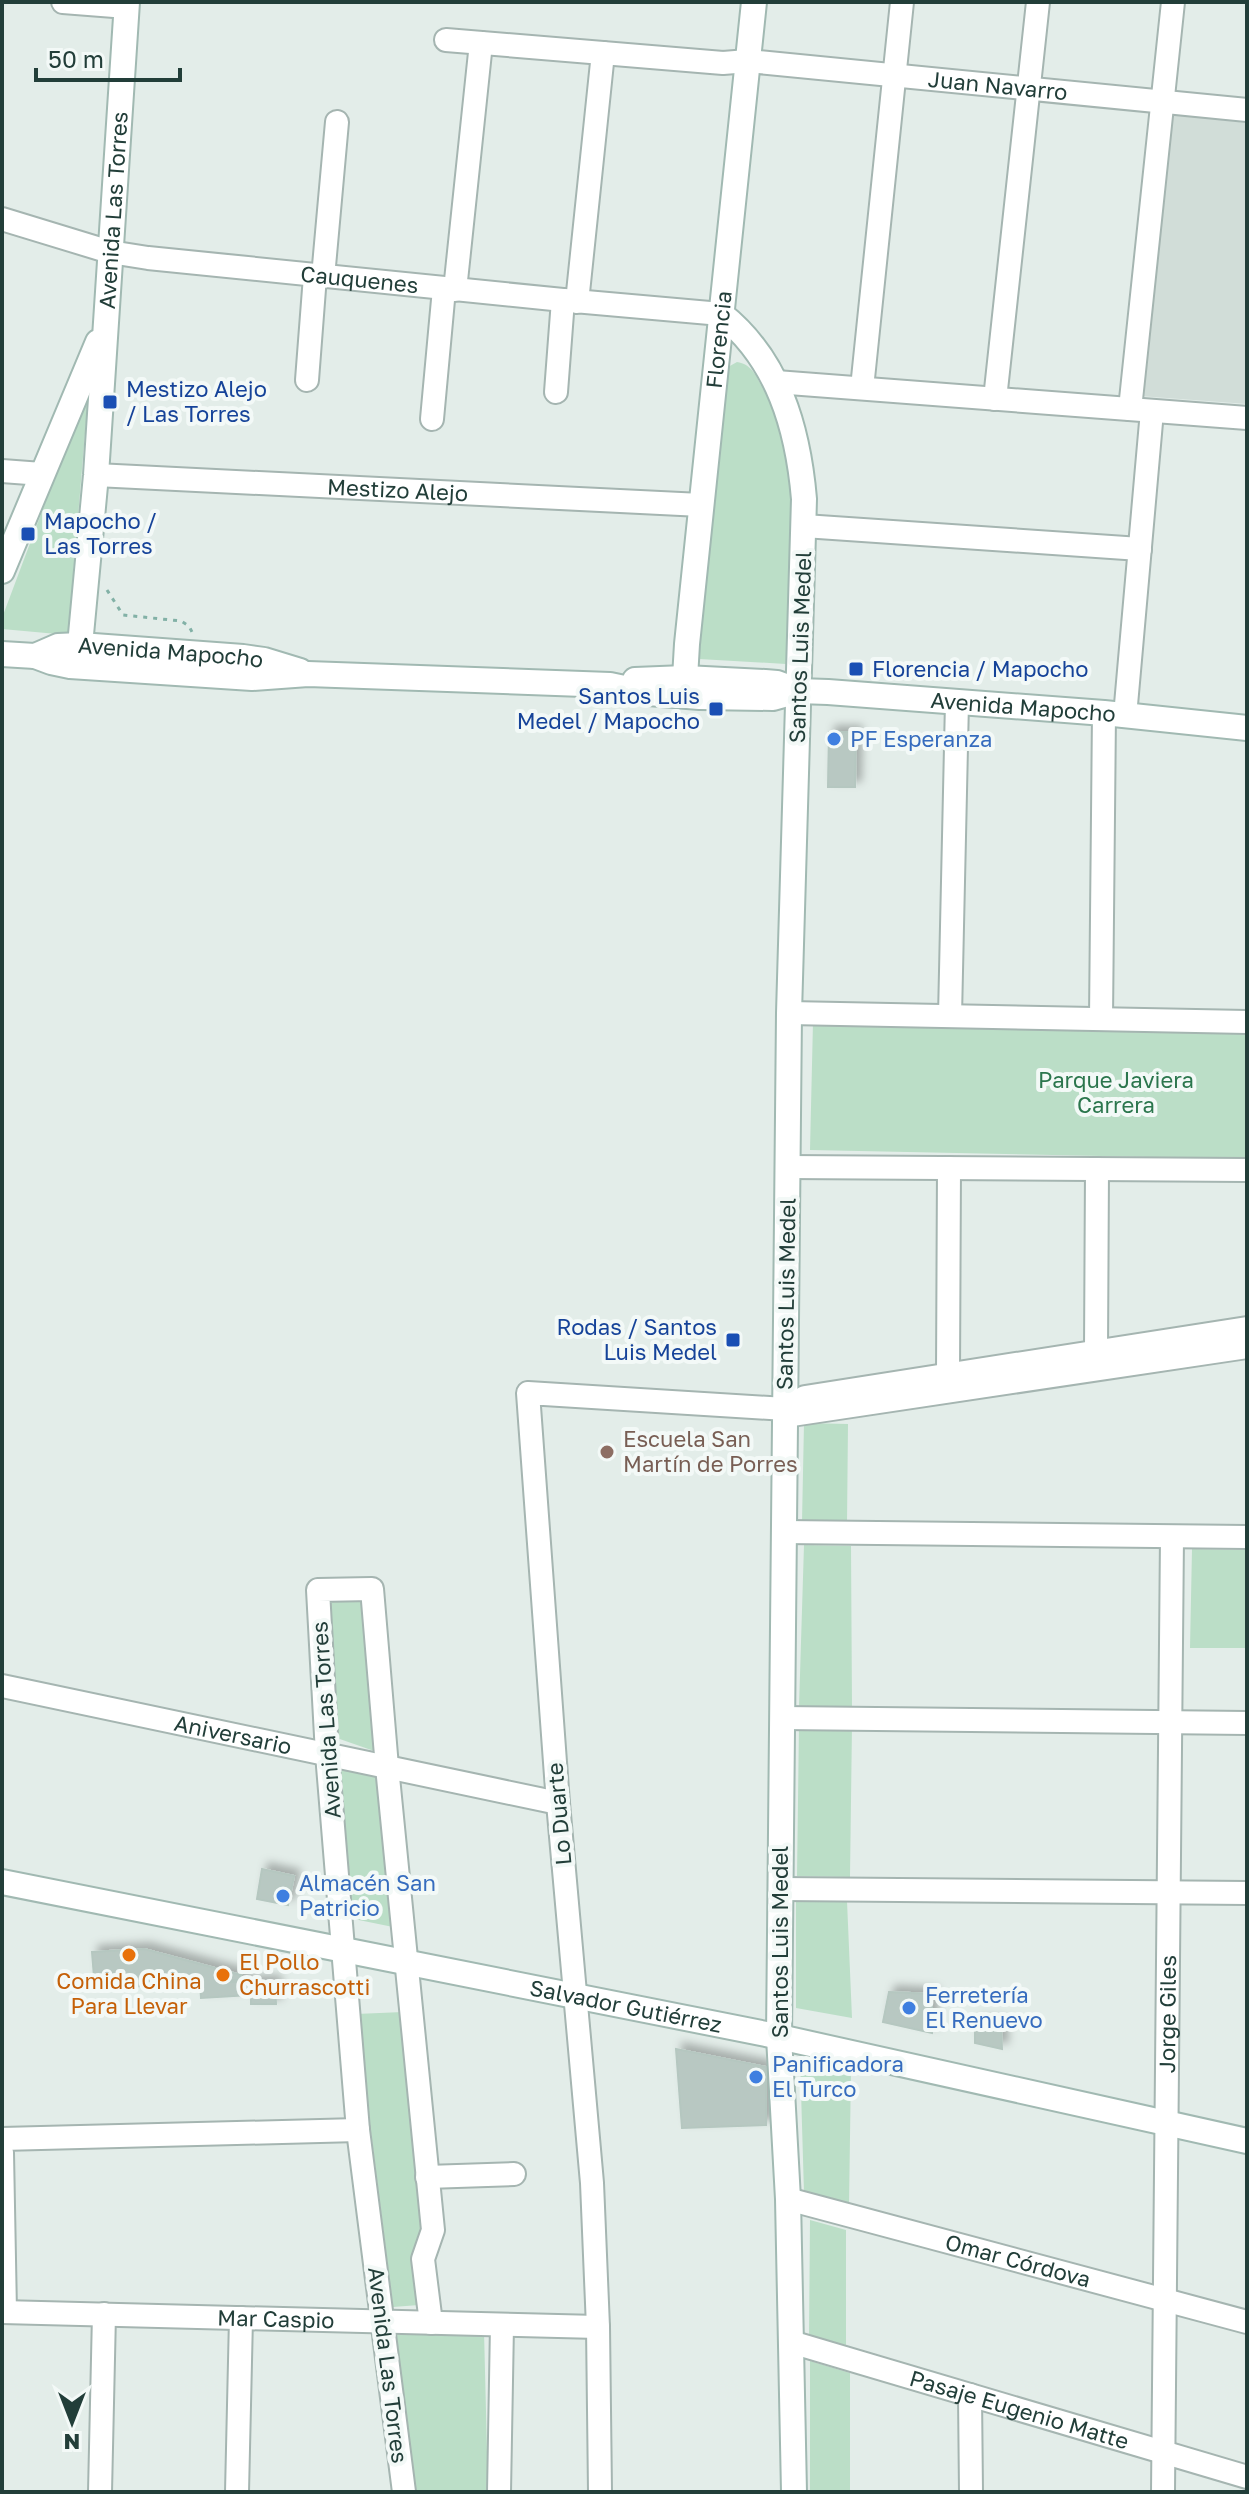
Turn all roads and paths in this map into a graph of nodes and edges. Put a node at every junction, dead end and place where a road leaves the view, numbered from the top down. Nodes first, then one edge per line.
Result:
1 (63, 2) edge
2 (754, 2) edge
3 (902, 2) edge
4 (1038, 2) edge
5 (1173, 2) edge
6 (127, 4) edge
7 (446, 40) dead end
8 (481, 43) junction
9 (603, 53) junction
10 (748, 61) junction
11 (894, 75) junction
12 (1029, 88) junction
13 (1163, 102) junction
14 (1247, 110) edge
15 (337, 122) dead end
16 (2, 219) edge
17 (110, 252) junction
18 (319, 276) junction
19 (450, 289) junction
20 (570, 301) junction
21 (721, 314) junction
22 (105, 325) junction
23 (307, 380) dead end
24 (776, 382) junction
25 (862, 388) junction
26 (556, 392) dead end
27 (995, 399) junction
28 (1141, 410) junction
29 (1247, 418) edge
30 (432, 419) dead end
31 (2, 471) edge
32 (42, 474) junction
33 (96, 475) junction
34 (701, 505) junction
35 (804, 526) junction
36 (1140, 549) junction
37 (2, 571) edge
38 (102, 582) dead end
39 (80, 645) junction
40 (2, 654) edge
41 (203, 654) junction
42 (35, 656) junction
43 (308, 674) junction
44 (685, 678) junction
45 (610, 685) junction
46 (798, 691) junction
47 (700, 697) junction
48 (957, 702) junction
49 (1115, 714) junction
50 (1247, 728) edge
51 (789, 1013) junction
52 (950, 1016) junction
53 (1101, 1019) junction
54 (1247, 1022) edge
55 (788, 1167) junction
56 (949, 1168) junction
57 (1097, 1169) junction
58 (1247, 1170) edge
59 (1247, 1328) edge
60 (1247, 1347) edge
61 (1096, 1351) junction
62 (948, 1374) junction
63 (785, 1412) junction
64 (784, 1532) junction
65 (1172, 1537) junction
66 (1247, 1537) edge
67 (2, 1686) edge
68 (782, 1718) junction
69 (1170, 1722) junction
70 (1247, 1723) edge
71 (327, 1754) junction
72 (387, 1767) junction
73 (558, 1803) junction
74 (2, 1882) edge
75 (781, 1889) junction
76 (1168, 1892) junction
77 (1247, 1893) edge
78 (343, 1949) junction
79 (407, 1962) junction
80 (577, 1996) junction
81 (779, 2037) junction
82 (1166, 2123) junction
83 (358, 2130) junction
84 (2, 2139) edge
85 (1247, 2141) edge
86 (2, 2153) edge
87 (514, 2174) dead end
88 (427, 2177) junction
89 (788, 2199) junction
90 (1164, 2300) junction
91 (3, 2312) edge
92 (104, 2314) junction
93 (241, 2318) junction
94 (383, 2322) junction
95 (1247, 2322) edge
96 (431, 2323) junction
97 (502, 2325) junction
98 (598, 2327) junction
99 (791, 2342) junction
100 (970, 2395) junction
101 (1163, 2452) junction
102 (1247, 2477) edge
103 (100, 2492) edge
104 (237, 2492) edge
105 (404, 2492) edge
106 (499, 2492) edge
107 (600, 2492) edge
108 (794, 2492) edge
109 (971, 2492) edge
110 (1163, 2492) edge

1 - 6 street
2 - 10 main road, Florencia
3 - 11 street
4 - 12 street
5 - 13 street
6 - 17 main road, Avenida Las Torres
7 - 8 street, Juan Navarro
8 - 9 street, Juan Navarro
8 - 19 street
9 - 10 street, Juan Navarro
9 - 20 street
10 - 11 street, Juan Navarro
10 - 21 main road, Florencia
11 - 12 street, Juan Navarro
11 - 25 street
12 - 13 street, Juan Navarro
12 - 27 street
13 - 14 street, Juan Navarro
13 - 28 street
15 - 18 street
16 - 17 street, Cauquenes
17 - 18 street, Cauquenes
17 - 22 main road, Avenida Las Torres
18 - 19 street, Cauquenes
18 - 23 street
19 - 20 street, Cauquenes
19 - 30 street
20 - 21 street, Cauquenes
20 - 26 street
21 - 24 main road, Santos Luis Medel
21 - 34 main road, Florencia
22 - 32 main road, Avenida Las Torres
22 - 33 main road, Avenida Las Torres
24 - 25 street
24 - 35 main road, Santos Luis Medel
25 - 27 street
27 - 28 street
28 - 29 street
28 - 36 street
31 - 32 street
32 - 37 main road, Avenida Las Torres
33 - 34 street, Mestizo Alejo
33 - 39 main road, Avenida Las Torres
34 - 44 main road, Florencia
35 - 36 street
35 - 46 main road, Santos Luis Medel
36 - 49 street
38 - 41 path
39 - 41 main road, Avenida Mapocho
39 - 42 main road, Avenida Mapocho
40 - 42 main road, Avenida Mapocho
41 - 43 main road, Avenida Mapocho
42 - 43 main road, Avenida Mapocho
43 - 45 main road, Avenida Mapocho
44 - 45 main road, Avenida Mapocho
44 - 46 main road, Avenida Mapocho
44 - 47 main road
45 - 47 main road, Avenida Mapocho
46 - 47 main road, Avenida Mapocho
46 - 48 main road, Avenida Mapocho
46 - 51 main road, Santos Luis Medel
48 - 49 main road, Avenida Mapocho
48 - 52 street
49 - 50 main road, Avenida Mapocho
49 - 53 street
51 - 52 street
51 - 55 main road, Santos Luis Medel
52 - 53 street
53 - 54 street
55 - 56 street
55 - 63 main road, Santos Luis Medel
56 - 57 street
56 - 62 street
57 - 58 street
57 - 61 street
59 - 61 street
60 - 63 street
61 - 62 street
62 - 63 street
63 - 64 main road, Santos Luis Medel
63 - 73 street, Lo Duarte
64 - 65 street
64 - 68 main road, Santos Luis Medel
65 - 66 street
65 - 69 street, Jorge Giles
67 - 71 street, Aniversario
68 - 69 street
68 - 75 main road, Santos Luis Medel
69 - 70 street
69 - 76 street, Jorge Giles
71 - 72 street, Aniversario
71 - 72 street, Avenida Las Torres
71 - 78 street, Avenida Las Torres
72 - 73 street, Aniversario
72 - 79 street, Avenida Las Torres
73 - 80 street, Lo Duarte
74 - 78 main road, Salvador Gutiérrez
75 - 76 street
75 - 81 main road, Santos Luis Medel
76 - 77 street
76 - 82 street, Jorge Giles
78 - 79 main road, Salvador Gutiérrez
78 - 83 street, Avenida Las Torres
79 - 80 main road, Salvador Gutiérrez
79 - 88 street, Avenida Las Torres
80 - 81 main road, Salvador Gutiérrez
80 - 98 street, Lo Duarte
81 - 82 main road, Salvador Gutiérrez
81 - 89 main road, Santos Luis Medel
82 - 85 main road, Salvador Gutiérrez
82 - 90 street, Jorge Giles
83 - 84 street
83 - 94 street, Avenida Las Torres
86 - 91 street
87 - 88 street
88 - 96 street, Avenida Las Torres
89 - 90 street, Omar Córdova
89 - 99 main road, Santos Luis Medel
90 - 95 street, Omar Córdova
90 - 101 street, Jorge Giles
91 - 92 street, Mar Caspio
92 - 93 street, Mar Caspio
92 - 103 street
93 - 94 street, Mar Caspio
93 - 104 street
94 - 96 street, Mar Caspio
94 - 105 street, Avenida Las Torres
96 - 97 street, Mar Caspio
97 - 98 street, Mar Caspio
97 - 106 street
98 - 107 street, Lo Duarte
99 - 100 street, Pasaje Eugenio Matte
99 - 108 main road, Santos Luis Medel
100 - 101 street, Pasaje Eugenio Matte
100 - 109 street
101 - 102 street, Pasaje Eugenio Matte
101 - 110 street, Jorge Giles

